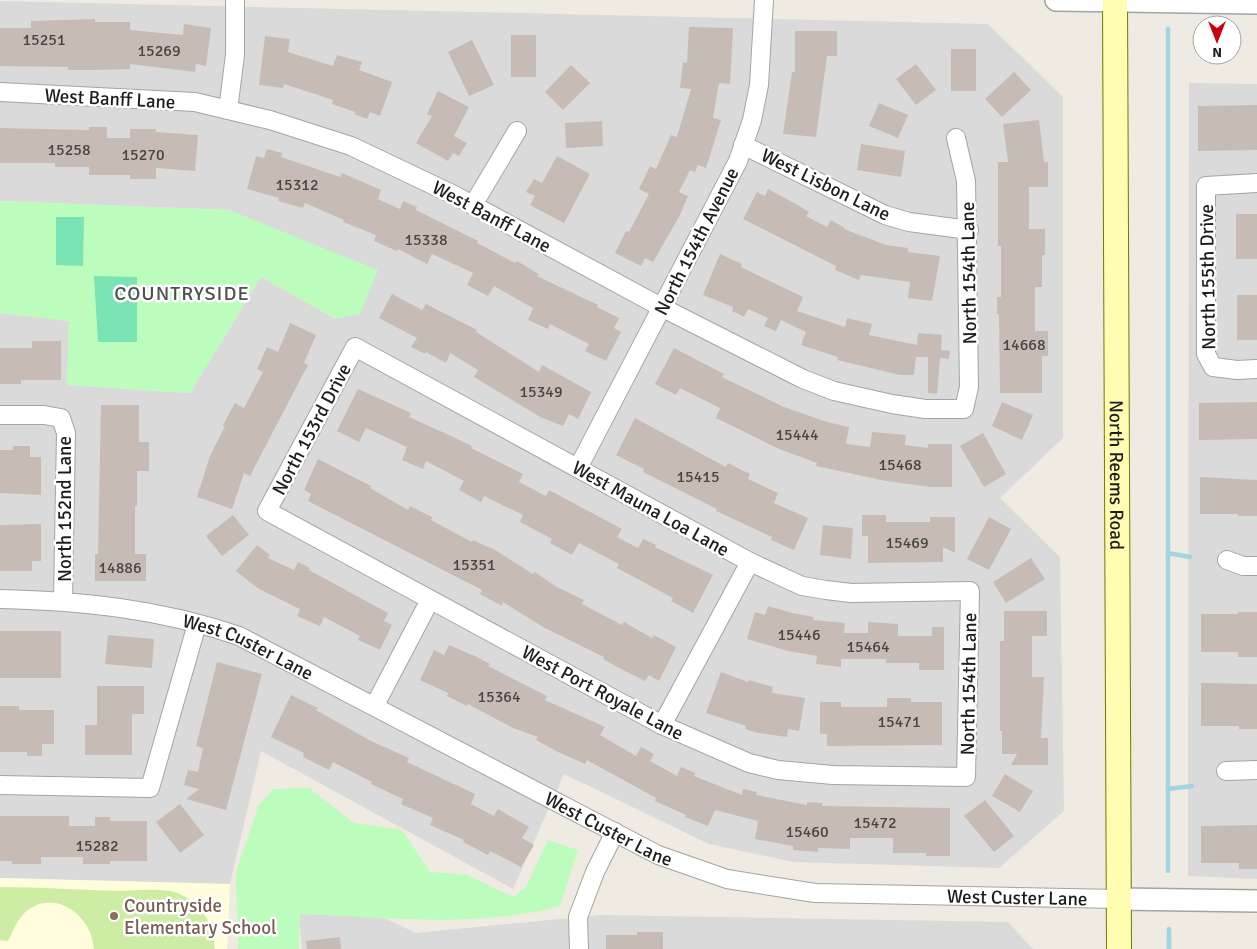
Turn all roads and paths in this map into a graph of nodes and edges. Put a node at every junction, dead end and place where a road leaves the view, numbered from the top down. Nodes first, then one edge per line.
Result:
1 (235, 0) edge
2 (764, 0) edge
3 (1056, 0) edge
4 (1115, 1) edge
5 (1257, 3) edge
6 (0, 92) edge
7 (228, 110) junction
8 (517, 131) dead end
9 (956, 138) dead end
10 (743, 145) junction
11 (1257, 183) edge
12 (473, 205) junction
13 (968, 230) junction
14 (661, 307) junction
15 (355, 347) joint
16 (1257, 369) edge
17 (964, 409) joint
18 (0, 416) edge
19 (578, 468) junction
20 (268, 511) joint
21 (1227, 560) dead end
22 (750, 562) junction
23 (1257, 566) edge
24 (970, 591) joint
25 (0, 599) edge
26 (63, 600) junction
27 (430, 600) junction
28 (197, 624) junction
29 (375, 706) junction
30 (662, 725) junction
31 (1257, 770) edge
32 (1226, 771) dead end
33 (966, 777) joint
34 (0, 784) edge
35 (615, 832) junction
36 (1119, 899) junction
37 (1257, 901) edge
38 (579, 949) edge
39 (1119, 949) edge

1 - 7 street
2 - 10 street, North 154th Avenue
3 - 4 street
4 - 5 street
4 - 36 main road, North Reems Road
6 - 7 street, West Banff Lane
7 - 12 street, West Banff Lane
8 - 12 street
9 - 13 street, North 154th Lane
10 - 13 street, West Lisbon Lane
10 - 14 street, North 154th Avenue
11 - 16 street, North 155th Drive
12 - 14 street, West Banff Lane
13 - 17 street, North 154th Lane
14 - 17 street, West Banff Lane
14 - 19 street, North 154th Avenue
15 - 19 street, West Mauna Loa Lane
15 - 20 street, North 153rd Drive
18 - 26 street, North 152nd Lane
19 - 22 street, West Mauna Loa Lane
20 - 27 street, West Port Royale Lane
21 - 23 street
22 - 24 street, West Mauna Loa Lane
22 - 30 street
24 - 33 street, North 154th Lane
25 - 26 street, West Custer Lane
26 - 28 street, West Custer Lane
27 - 29 street
27 - 30 street, West Port Royale Lane
28 - 29 street, West Custer Lane
28 - 34 street
29 - 35 street, West Custer Lane
30 - 33 street, West Port Royale Lane
31 - 32 street
35 - 36 street, West Custer Lane
35 - 38 street
36 - 37 street, West Custer Lane
36 - 39 main road, North Reems Road

